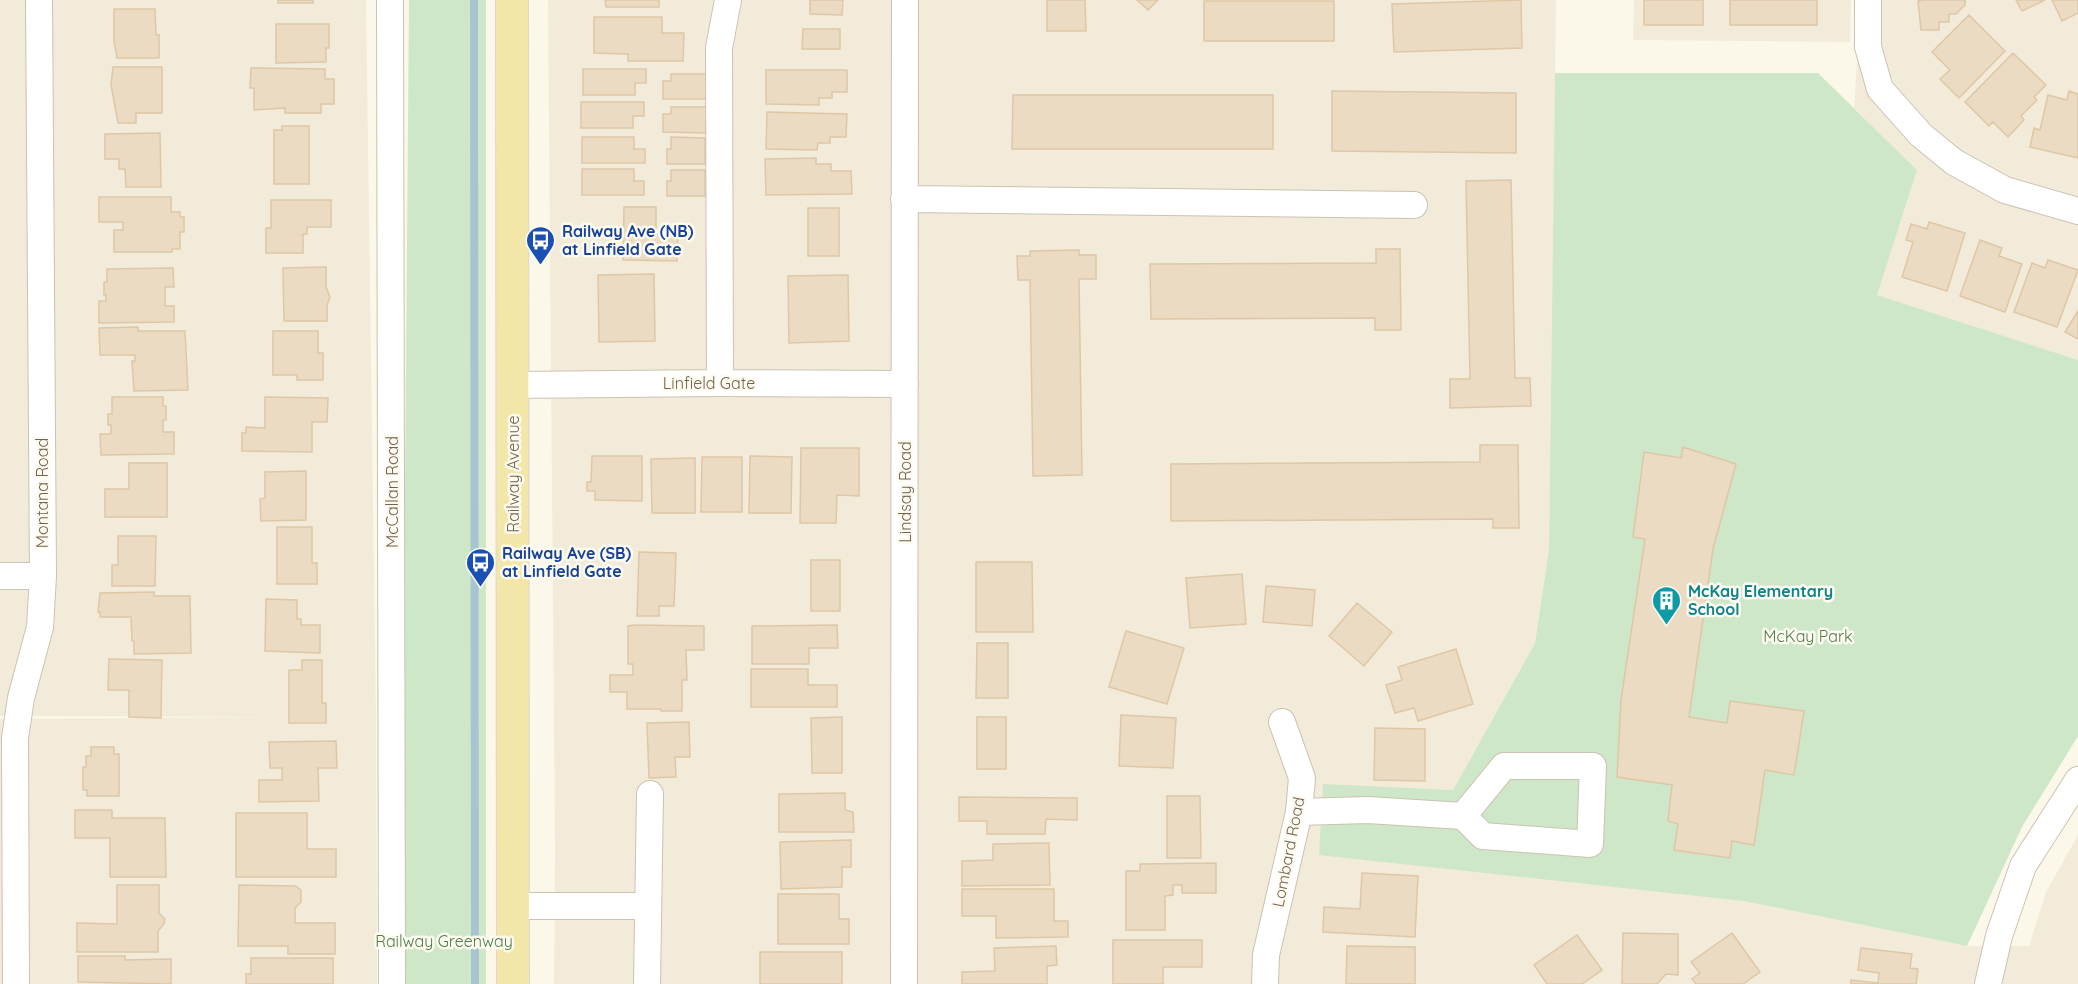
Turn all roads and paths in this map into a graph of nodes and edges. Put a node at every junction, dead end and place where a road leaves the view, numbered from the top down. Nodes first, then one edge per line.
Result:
1 (39, 0) edge
2 (390, 0) edge
3 (512, 0) edge
4 (728, 0) edge
5 (905, 0) edge
6 (1868, 0) edge
7 (904, 200) junction
8 (1414, 205) dead end
9 (2078, 211) edge
10 (720, 383) junction
11 (904, 384) junction
12 (514, 385) junction
13 (0, 576) edge
14 (43, 576) junction
15 (1282, 722) dead end
16 (2078, 780) edge
17 (650, 794) dead end
18 (1299, 812) junction
19 (1463, 816) junction
20 (513, 906) junction
21 (648, 906) junction
22 (15, 984) edge
23 (392, 984) edge
24 (513, 984) edge
25 (647, 984) edge
26 (904, 984) edge
27 (1265, 984) edge
28 (1988, 984) edge

1 - 14 street, Montana Road
2 - 23 street, McCallan Road
3 - 12 main road, Railway Avenue
4 - 10 street
5 - 7 street, Lindsay Road
6 - 9 street
7 - 8 street
7 - 11 street, Lindsay Road
10 - 11 street, Linfield Gate
10 - 12 street, Linfield Gate
11 - 26 street, Lindsay Road
12 - 20 main road, Railway Avenue
13 - 14 street
14 - 22 street, Montana Road
15 - 18 street, Lombard Road
16 - 28 street
17 - 21 street
18 - 19 street
18 - 27 street, Lombard Road
19 - 19 street
20 - 21 street
20 - 24 main road, Railway Avenue
21 - 25 street

